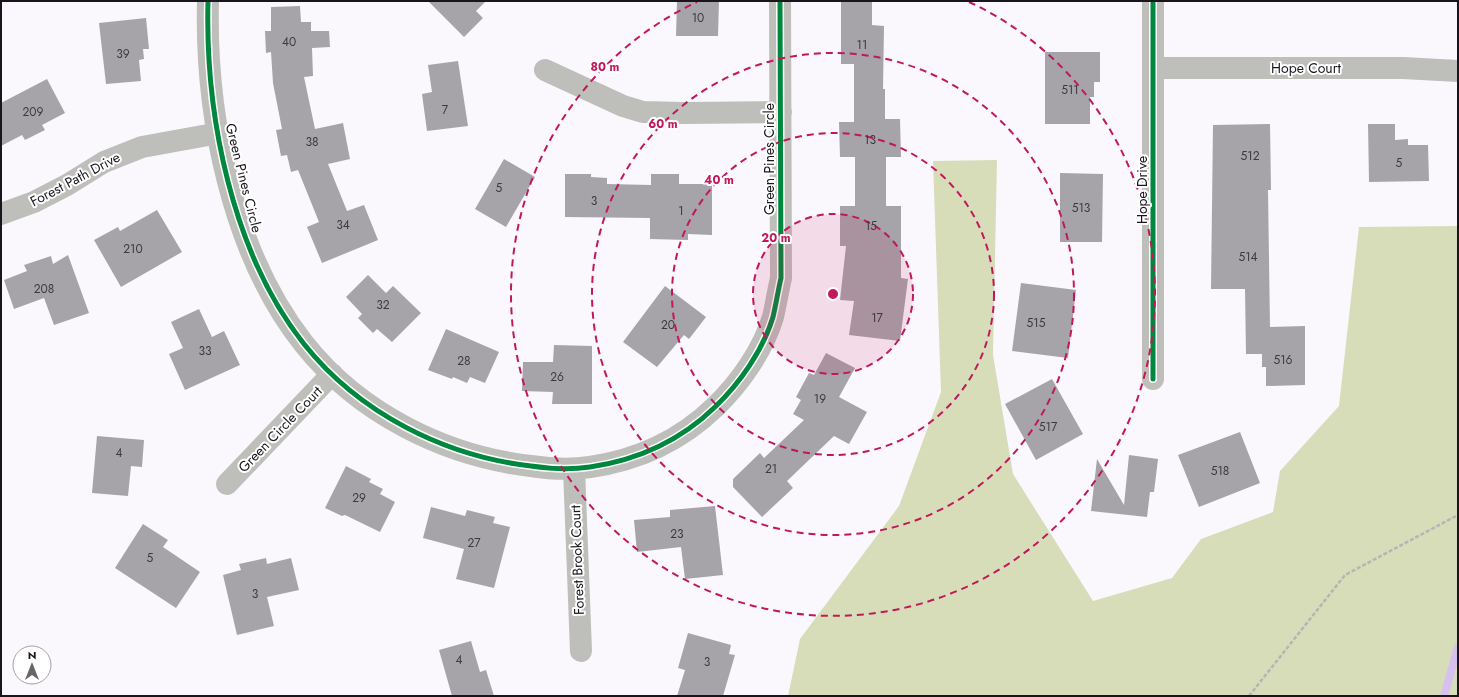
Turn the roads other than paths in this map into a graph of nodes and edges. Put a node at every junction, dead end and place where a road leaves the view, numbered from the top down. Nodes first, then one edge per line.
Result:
1 (208, 1) edge
2 (780, 1) edge
3 (1153, 1) edge
4 (1154, 68) junction
5 (545, 70) dead end
6 (1458, 71) edge
7 (781, 112) junction
8 (219, 133) junction
9 (1, 214) edge
10 (332, 374) junction
11 (1153, 380) dead end
12 (574, 469) junction
13 (227, 484) dead end
14 (581, 651) dead end

1 - 8 street, Green Pines Circle
2 - 7 street, Green Pines Circle
3 - 4 street, Hope Drive
4 - 6 street, Hope Court
4 - 11 street, Hope Drive
5 - 7 street
7 - 12 street, Green Pines Circle
8 - 9 street, Forest Path Drive
8 - 10 street, Green Pines Circle
10 - 12 street, Green Pines Circle
10 - 13 street, Green Circle Court
12 - 14 street, Forest Brook Court

